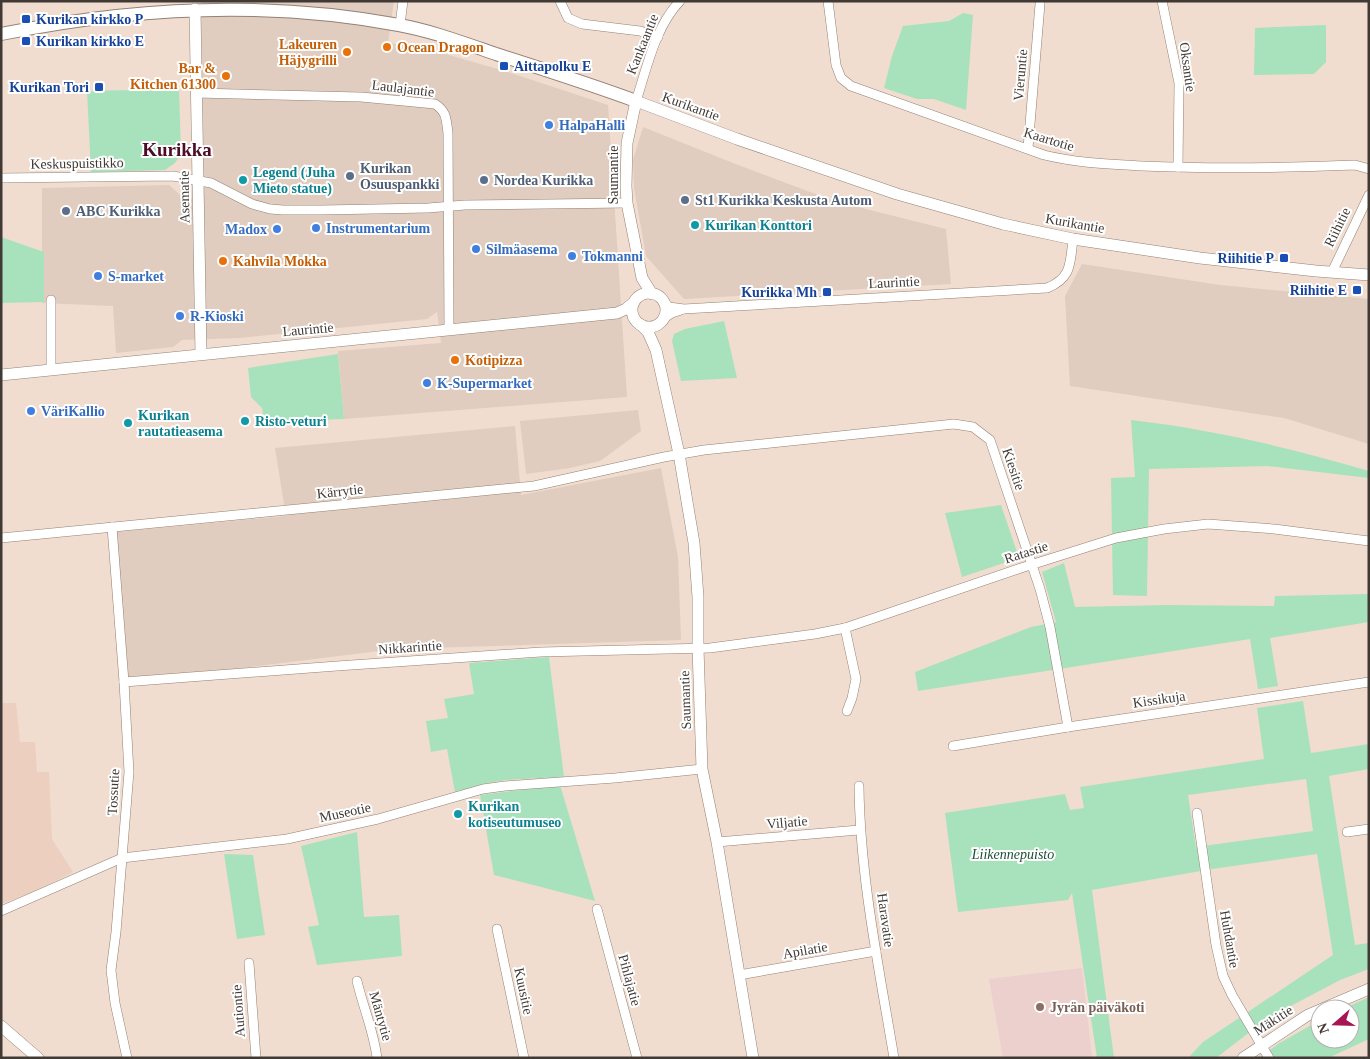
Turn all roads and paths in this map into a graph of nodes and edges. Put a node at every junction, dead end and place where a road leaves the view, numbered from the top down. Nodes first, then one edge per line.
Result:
1 (403, 1) edge
2 (560, 1) edge
3 (680, 1) edge
4 (828, 1) edge
5 (1162, 1) edge
6 (1040, 4) dead end
7 (195, 5) edge
8 (400, 25) junction
9 (1, 34) edge
10 (658, 37) junction
11 (197, 93) junction
12 (636, 101) junction
13 (1028, 148) junction
14 (1178, 168) junction
15 (1369, 168) edge
16 (1, 178) edge
17 (199, 180) junction
18 (1369, 195) edge
19 (627, 203) junction
20 (448, 206) junction
21 (1073, 239) junction
22 (1332, 272) junction
23 (1369, 275) edge
24 (642, 278) junction
25 (652, 294) junction
26 (51, 300) dead end
27 (634, 301) junction
28 (663, 302) junction
29 (684, 309) junction
30 (617, 313) junction
31 (661, 321) junction
32 (637, 322) junction
33 (449, 330) junction
34 (653, 342) junction
35 (201, 354) junction
36 (51, 370) junction
37 (1, 375) edge
38 (679, 454) junction
39 (112, 527) junction
40 (1, 538) edge
41 (1369, 541) edge
42 (1032, 564) junction
43 (845, 628) junction
44 (698, 648) junction
45 (124, 682) junction
46 (1369, 682) edge
47 (847, 711) dead end
48 (1068, 727) junction
49 (953, 746) dead end
50 (702, 769) junction
51 (859, 786) dead end
52 (1198, 813) dead end
53 (1369, 829) edge
54 (859, 830) junction
55 (1347, 832) dead end
56 (716, 842) junction
57 (122, 858) junction
58 (597, 909) dead end
59 (1, 911) edge
60 (497, 929) dead end
61 (876, 951) junction
62 (249, 963) dead end
63 (739, 975) junction
64 (357, 981) dead end
65 (1369, 989) edge
66 (1345, 999) edge
67 (1310, 1014) edge
68 (1, 1026) edge
69 (1262, 1045) junction
70 (38, 1058) edge
71 (128, 1058) edge
72 (256, 1058) edge
73 (377, 1058) edge
74 (524, 1058) edge
75 (637, 1058) edge
76 (753, 1058) edge
77 (894, 1058) edge
78 (1243, 1058) edge
79 (1270, 1058) edge

1 - 8 street
2 - 10 street
3 - 10 street, Kankaantie
4 - 13 street, Kaartotie
5 - 14 street, Oksantie
6 - 13 street, Vieruntie
7 - 8 main road, Kurikantie
7 - 9 main road, Kurikantie
7 - 11 street, Asematie
8 - 12 main road, Kurikantie
10 - 12 street, Kankaantie
11 - 17 street, Asematie
11 - 20 street, Laulajantie
12 - 19 street, Saumantie
12 - 21 street, Kurikantie
13 - 14 street, Kaartotie
14 - 15 street, Kaartotie
16 - 17 street, Keskuspuistikko
17 - 20 street, Keskuspuistikko
17 - 35 street, Asematie
18 - 22 street, Riihitie
19 - 20 street, Keskuspuistikko
19 - 24 street, Saumantie
20 - 33 street, Laulajantie
21 - 22 street, Kurikantie
21 - 29 street, Laurintie
22 - 23 street, Kurikantie
24 - 25 street, Saumantie
24 - 27 street, Saumantie
25 - 27 street
25 - 28 street
26 - 36 street
27 - 30 street, Laurintie
27 - 32 street
28 - 29 street, Laurintie
28 - 31 street
29 - 31 street, Laurintie
30 - 32 street, Laurintie
30 - 33 street, Laurintie
31 - 32 street
31 - 34 street
32 - 34 street, Saumantie
33 - 35 street, Laurintie
34 - 38 street, Saumantie
35 - 36 street, Laurintie
36 - 37 street, Laurintie
38 - 39 street, Kärrytie
38 - 42 street, Kiesitie
38 - 44 street, Saumantie
39 - 40 street, Kärrytie
39 - 45 street, Tossutie
41 - 42 street, Ratastie
42 - 43 street, Ratastie
42 - 48 street, Kiesitie
43 - 44 street, Ratastie
43 - 47 street
44 - 45 street, Nikkarintie
44 - 50 street, Saumantie
45 - 57 street, Tossutie
46 - 48 street, Kissikuja
48 - 49 street, Kissikuja
50 - 56 street, Saumantie
50 - 57 street, Museotie
51 - 54 street, Haravatie
52 - 69 street, Huhdantie
53 - 55 street
54 - 56 street, Viljatie
54 - 61 street, Haravatie
56 - 63 street, Saumantie
57 - 59 street, Museotie
57 - 71 street, Tossutie
58 - 75 street, Pihlajatie
60 - 74 street, Kuusitie
61 - 63 street, Apilatie
61 - 77 street, Haravatie
62 - 72 street, Autiontie
63 - 76 street, Saumantie
64 - 73 street, Mäntytie
65 - 66 street, Mäkitie
67 - 69 street, Mäkitie
68 - 70 street
69 - 78 street, Mäkitie
69 - 79 street, Huhdantie

